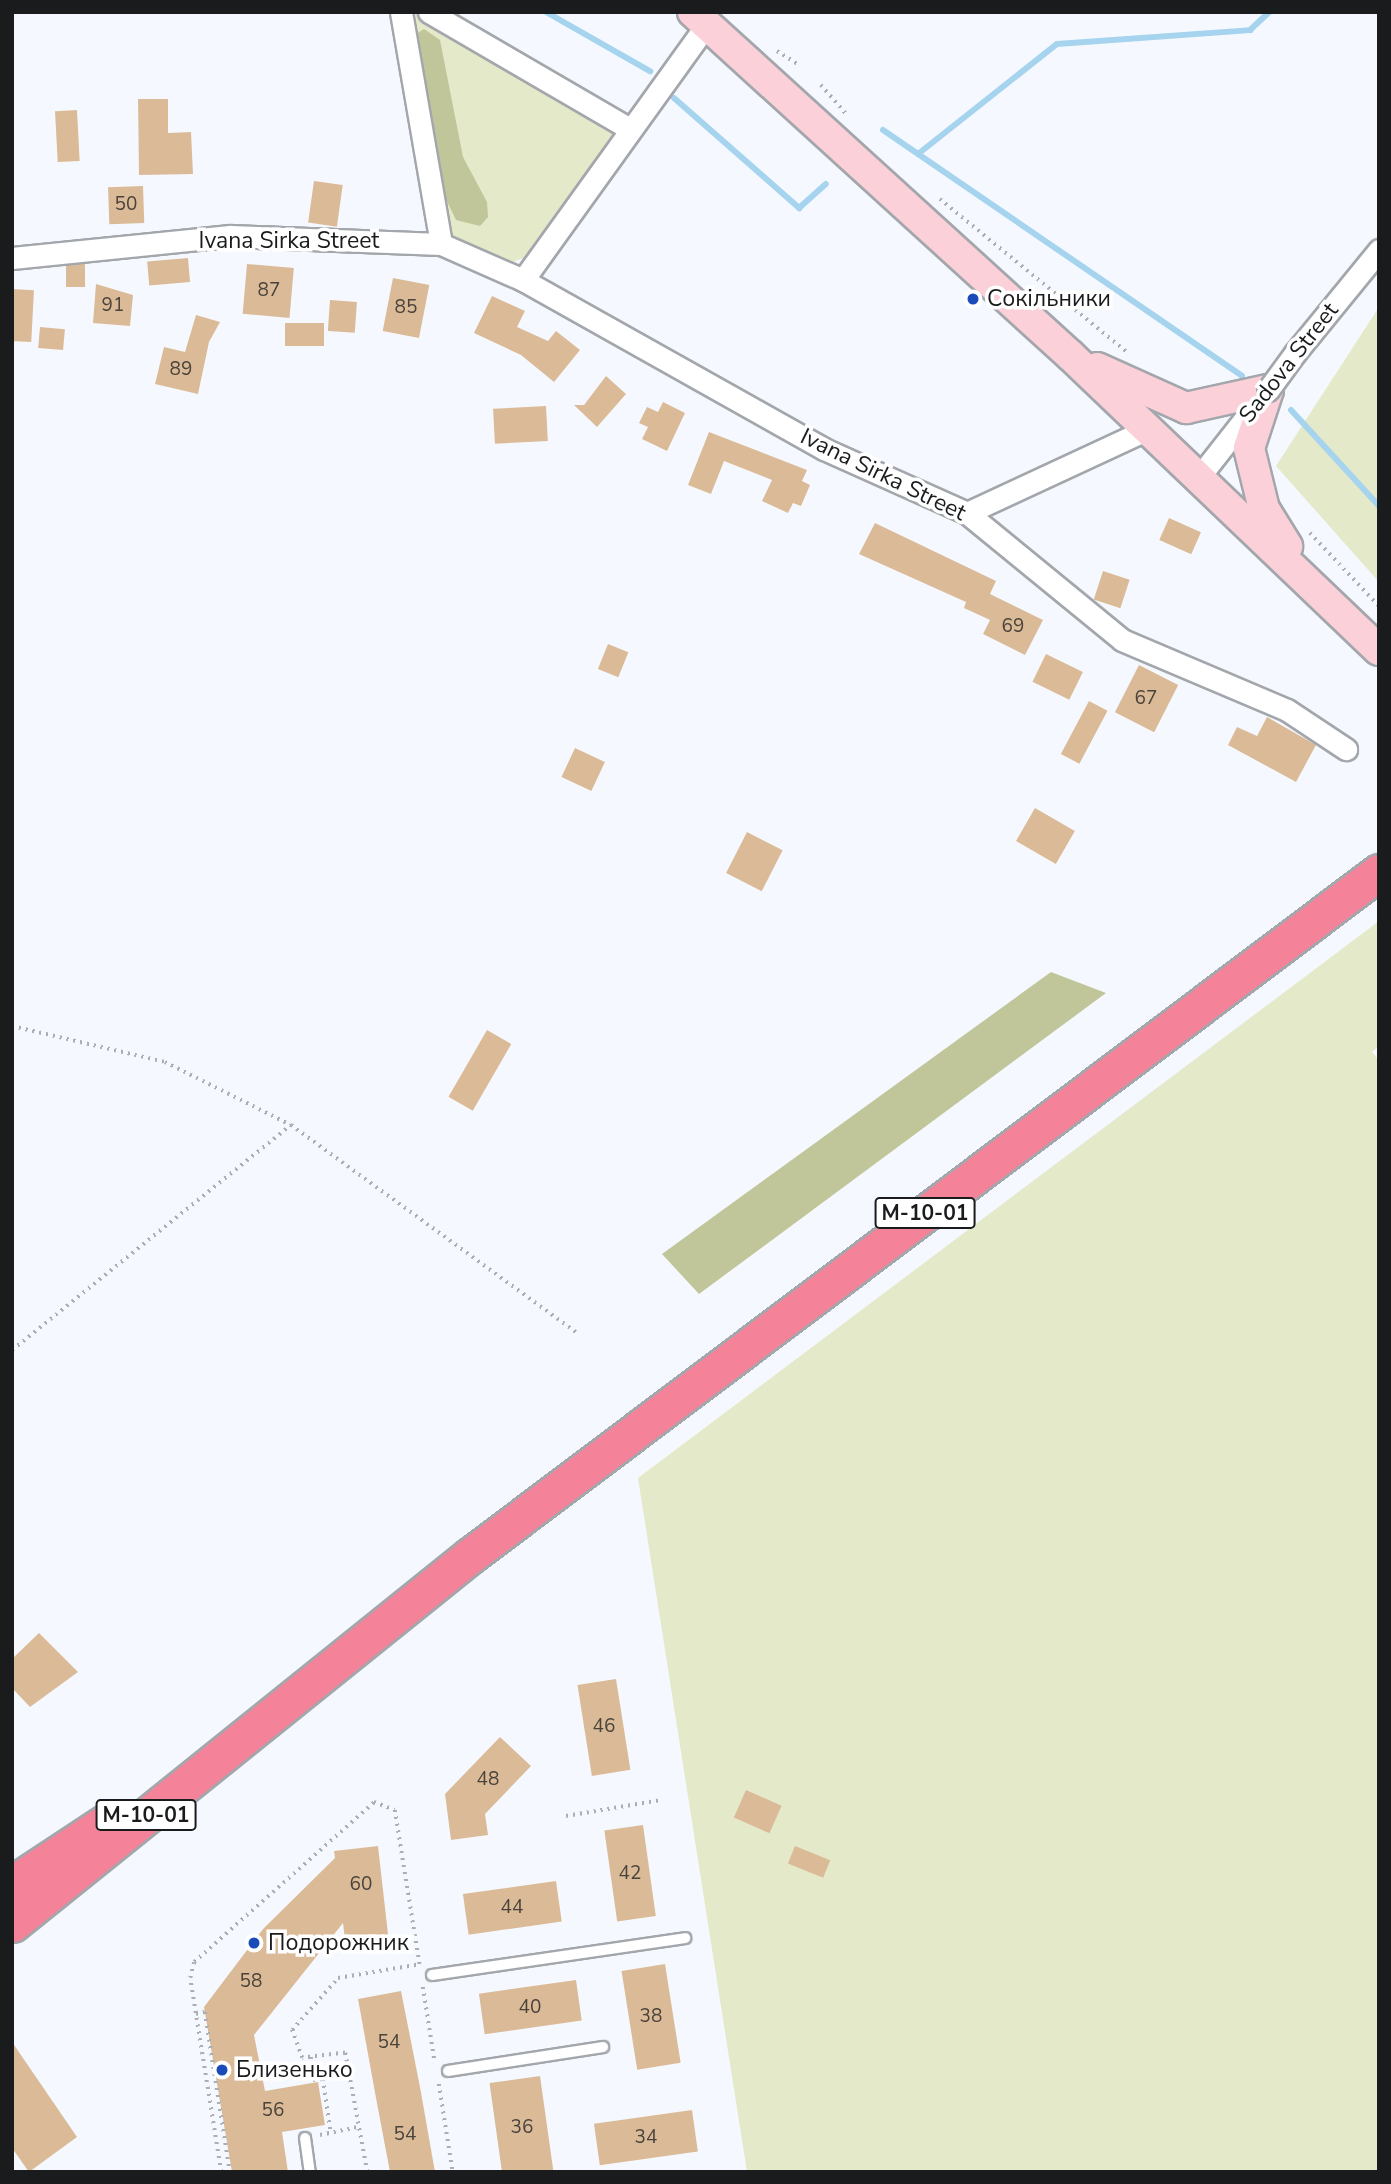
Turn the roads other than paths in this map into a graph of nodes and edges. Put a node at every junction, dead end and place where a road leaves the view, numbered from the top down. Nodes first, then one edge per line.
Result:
1 (401, 12) edge
2 (429, 12) edge
3 (700, 19) edge
4 (628, 128) junction
5 (441, 244) junction
6 (1379, 250) edge
7 (12, 258) edge
8 (523, 280) junction
9 (1070, 355) junction
10 (1268, 390) junction
11 (1148, 429) junction
12 (1199, 477) junction
13 (967, 513) junction
14 (1311, 585) junction
15 (1379, 650) edge
16 (1346, 749) dead end
17 (1379, 872) edge
18 (280, 1705) junction
19 (12, 1884) edge
20 (12, 1924) edge
21 (685, 1938) dead end
22 (432, 1975) dead end
23 (603, 2047) dead end
24 (448, 2071) dead end
25 (304, 2138) road end
26 (310, 2172) edge

1 - 5 street
2 - 4 street
3 - 4 street
3 - 9 main road
4 - 8 street
5 - 7 street, Ivana Sirka Street
5 - 8 street, Ivana Sirka Street
6 - 10 street, Sadova Street, bridge
8 - 13 street, Ivana Sirka Street
9 - 10 main road
9 - 11 main road
10 - 12 street, Sadova Street
10 - 14 main road
11 - 12 main road
11 - 13 street
12 - 14 main road
13 - 16 street, Ivana Sirka Street
14 - 15 main road
17 - 18 highway, М-10-01
18 - 19 highway, М-10-01
18 - 20 highway, М-10-01
21 - 22 lane
23 - 24 lane
25 - 26 lane

